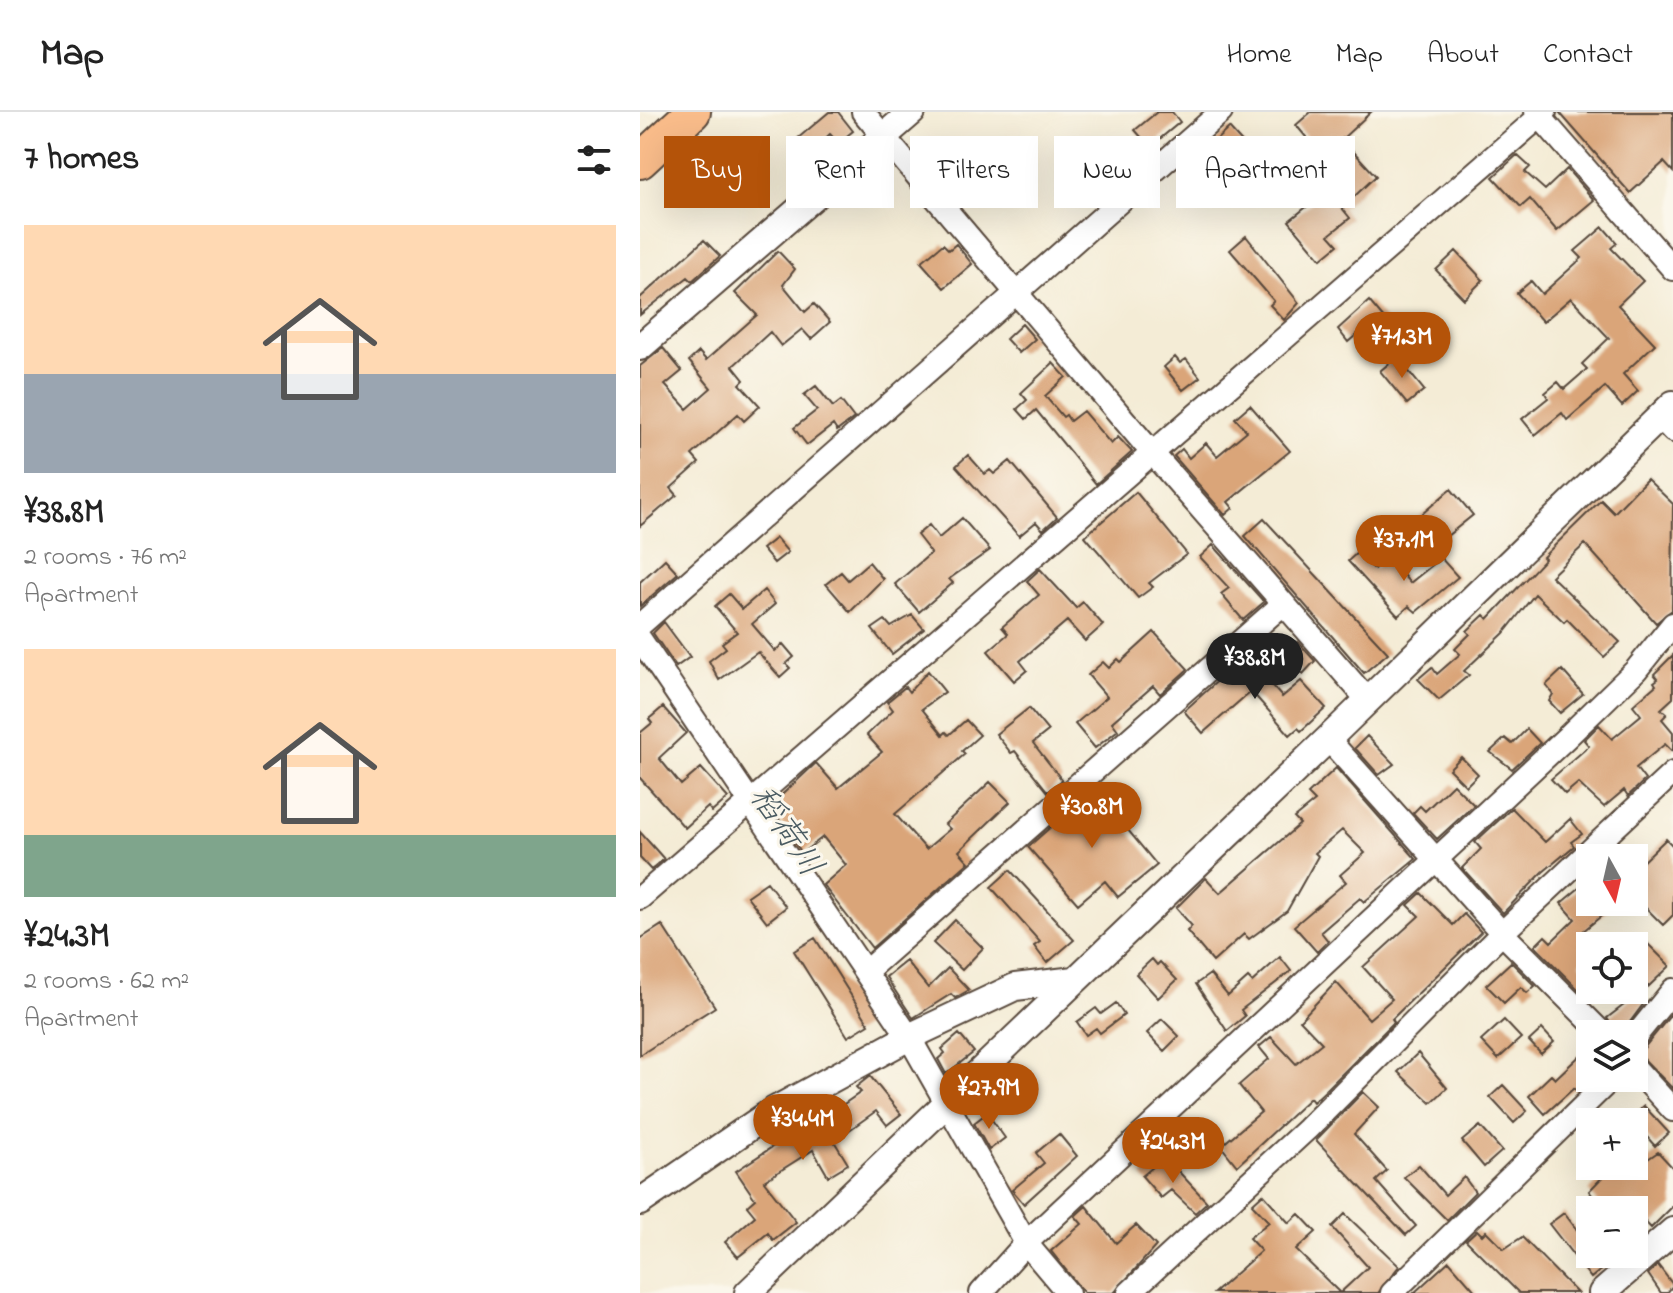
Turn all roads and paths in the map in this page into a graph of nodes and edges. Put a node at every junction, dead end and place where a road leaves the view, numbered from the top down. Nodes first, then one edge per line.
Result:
1 (662, 112) edge
2 (693, 112) edge
3 (863, 112) edge
4 (912, 112) edge
5 (1221, 112) edge
6 (1540, 114) edge
7 (640, 131) edge
8 (884, 136) edge
9 (886, 136) edge
10 (894, 148) edge
11 (640, 161) edge
12 (802, 208) edge
13 (1673, 269) edge
14 (1015, 292) junction
15 (640, 347) edge
16 (1668, 417) edge
17 (1154, 455) junction
18 (1283, 604) junction
19 (1673, 624) edge
20 (640, 625) edge
21 (640, 639) edge
22 (1366, 698) junction
23 (1328, 739) junction
24 (1673, 773) edge
25 (746, 809) junction
26 (1437, 860) junction
27 (640, 898) edge
28 (1502, 933) junction
29 (865, 972) junction
30 (1075, 980) junction
31 (1673, 990) edge
32 (1589, 1020) edge
33 (1648, 1021) edge
34 (909, 1037) junction
35 (1648, 1082) edge
36 (1598, 1092) edge
37 (948, 1105) junction
38 (1673, 1110) edge
39 (640, 1202) edge
40 (1673, 1231) edge
41 (1026, 1243) junction
42 (748, 1293) edge
43 (981, 1293) edge
44 (1068, 1293) edge
45 (1129, 1293) edge
46 (1392, 1293) edge
47 (1602, 1293) edge

1 - 7 main road
2 - 11 main road
3 - 8 street
4 - 9 street
5 - 14 street
6 - 13 street
6 - 17 street
10 - 14 street
12 - 15 street
14 - 17 street
14 - 20 street
16 - 22 street
17 - 18 street
17 - 25 street
18 - 22 street
18 - 29 street
19 - 26 street
21 - 25 street
22 - 23 street
23 - 26 street
23 - 30 street
24 - 28 street
25 - 27 street
25 - 29 street
26 - 28 street
26 - 41 street
28 - 32 street
28 - 45 street
29 - 34 street
30 - 34 street
30 - 37 street
31 - 33 street
34 - 37 street
34 - 39 street
35 - 38 street
36 - 46 street
37 - 41 street
37 - 42 street
40 - 47 street
41 - 43 street
41 - 44 street

